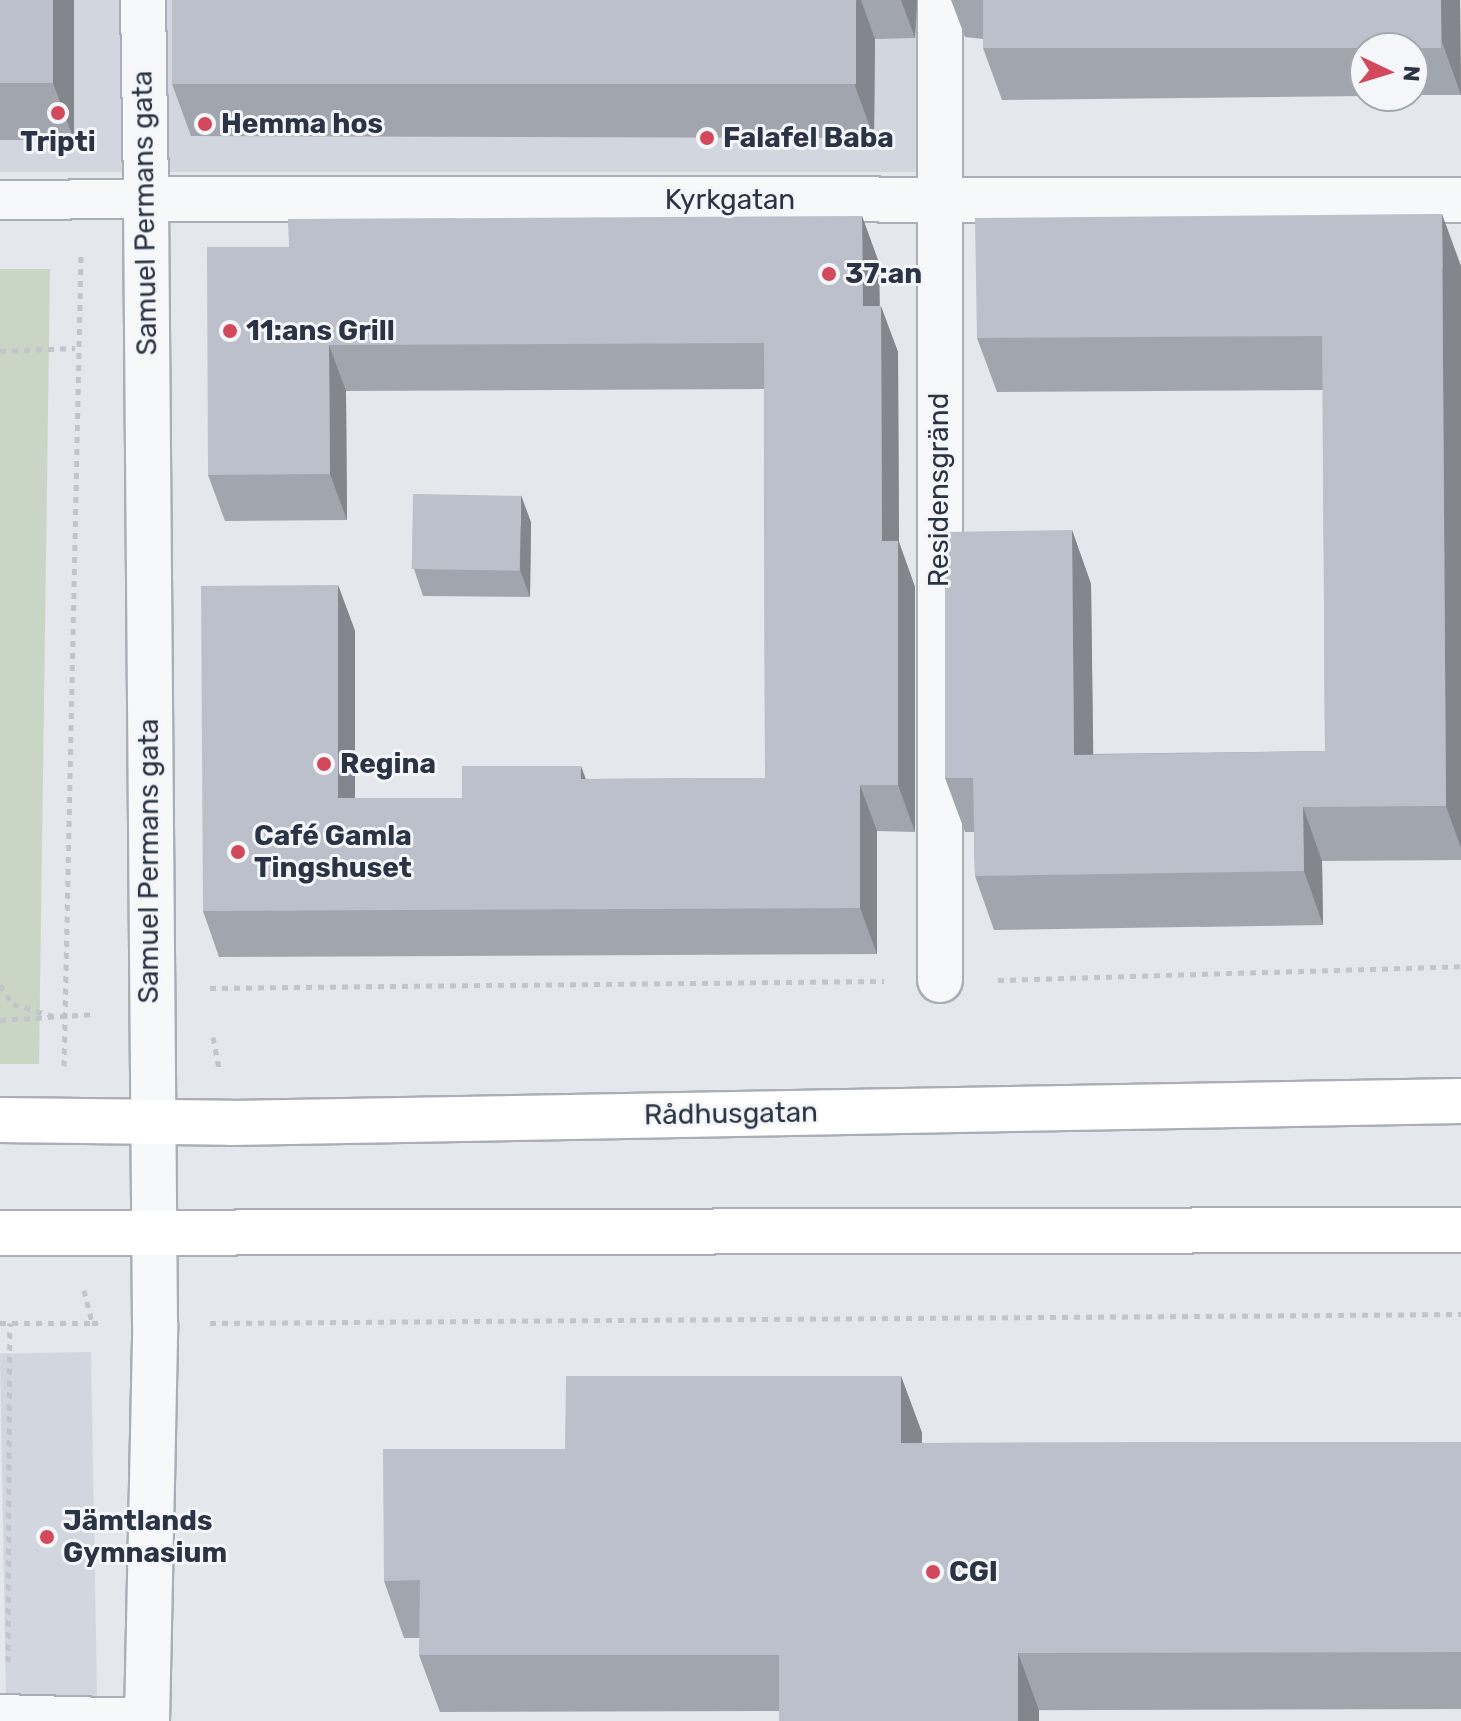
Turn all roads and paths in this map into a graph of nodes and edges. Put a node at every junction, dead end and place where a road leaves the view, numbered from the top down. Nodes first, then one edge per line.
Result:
1 (143, 0) edge
2 (940, 0) edge
3 (146, 199) junction
4 (0, 200) edge
5 (84, 200) junction
6 (938, 200) junction
7 (1461, 200) edge
8 (75, 348) junction
9 (0, 351) edge
10 (1461, 966) edge
11 (940, 980) junction
12 (0, 985) edge
13 (150, 1006) junction
14 (62, 1018) junction
15 (0, 1020) edge
16 (1461, 1101) edge
17 (0, 1120) edge
18 (149, 1122) junction
19 (151, 1229) junction
20 (1461, 1230) edge
21 (0, 1233) edge
22 (1461, 1314) edge
23 (0, 1323) edge
24 (10, 1323) junction
25 (92, 1323) dead end
26 (211, 1323) dead end
27 (4, 1714) edge
28 (147, 1720) edge

1 - 3 street, Samuel Permans gata
2 - 6 street, Residensgränd
3 - 5 lane, Kyrkgatan
3 - 6 street, Kyrkgatan
3 - 13 street, Samuel Permans gata
4 - 5 lane, Kyrkgatan
5 - 8 path
6 - 7 street, Kyrkgatan
6 - 11 street, Residensgränd
8 - 9 path
8 - 14 path
10 - 11 path
11 - 13 path
12 - 14 path
13 - 14 path
13 - 18 street, Samuel Permans gata
14 - 15 path
16 - 18 main road, Rådhusgatan
17 - 18 main road, Rådhusgatan
18 - 19 street, Samuel Permans gata
19 - 20 main road
19 - 21 main road
19 - 28 street, Samuel Permans gata
22 - 26 path
23 - 24 path
24 - 25 path
24 - 27 path
27 - 28 lane

